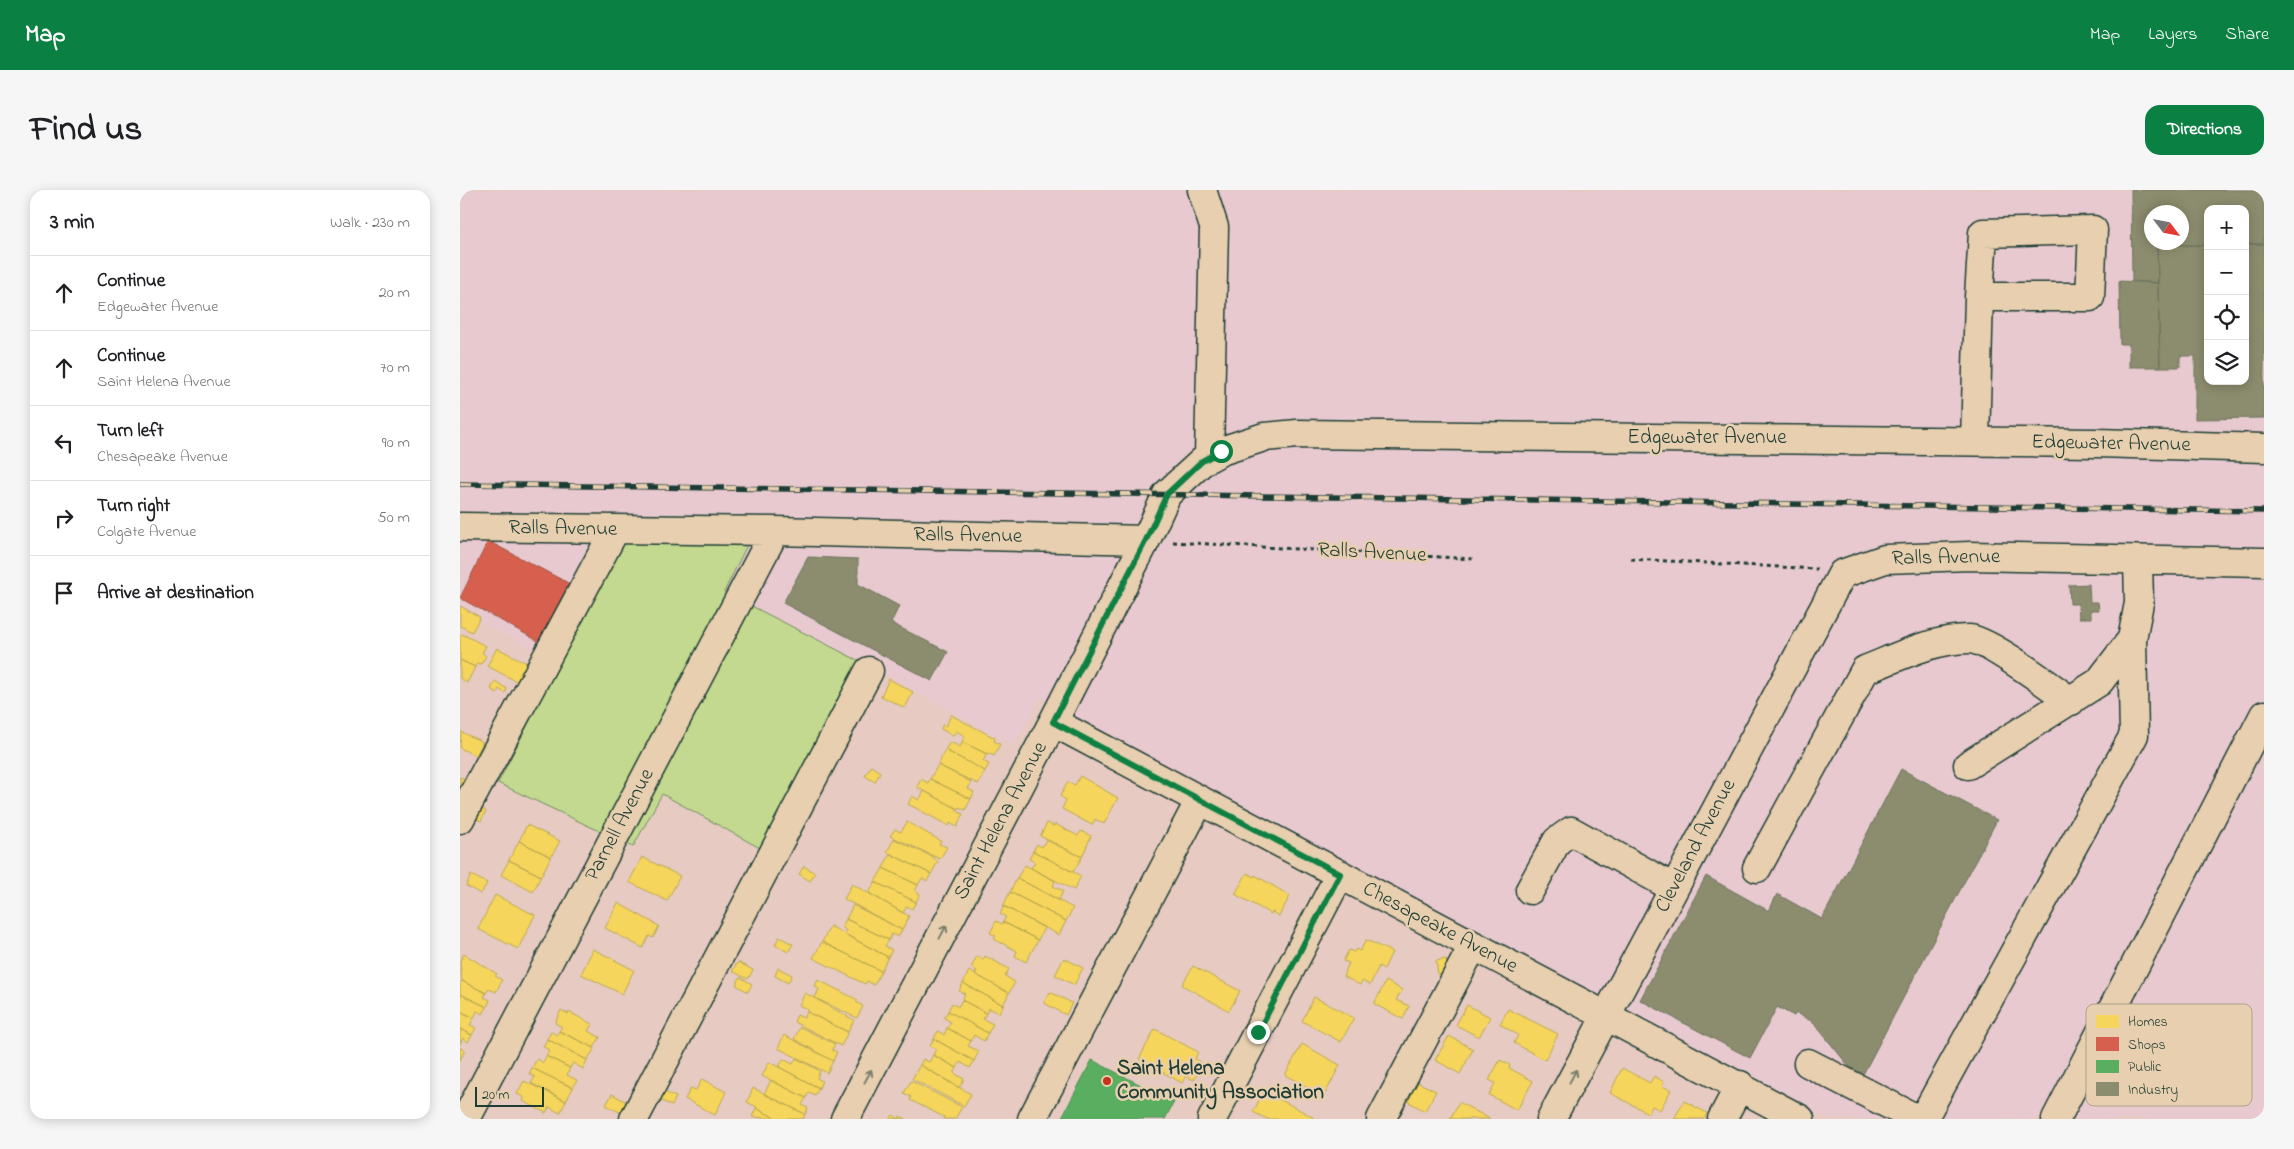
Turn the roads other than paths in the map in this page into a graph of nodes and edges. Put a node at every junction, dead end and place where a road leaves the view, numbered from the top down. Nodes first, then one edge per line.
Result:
1 (1202, 190) edge
2 (1979, 297) junction
3 (1975, 442) junction
4 (2264, 448) edge
5 (1209, 457) junction
6 (1167, 494) joint
7 (460, 527) edge
8 (614, 530) junction
9 (775, 531) junction
10 (1146, 540) junction
11 (2138, 560) junction
12 (2264, 562) edge
13 (1842, 574) joint
14 (2132, 639) junction
15 (868, 671) dead end
16 (2071, 701) junction
17 (2264, 715) edge
18 (1053, 722) junction
19 (1968, 765) dead end
20 (1200, 800) junction
21 (460, 819) edge
22 (1757, 868) dead end
23 (1340, 874) junction
24 (1674, 888) junction
25 (1530, 890) dead end
26 (1473, 946) junction
27 (2118, 1004) edge
28 (1605, 1015) junction
29 (1808, 1063) dead end
30 (2086, 1067) edge
31 (1740, 1085) junction
32 (2060, 1118) edge
33 (466, 1119) edge
34 (634, 1119) edge
35 (845, 1119) edge
36 (1032, 1119) edge
37 (1212, 1119) edge
38 (1382, 1119) edge
39 (1551, 1119) edge
40 (1722, 1119) edge
41 (1800, 1119) edge
42 (1917, 1119) edge
43 (1923, 1119) edge

1 - 5 street
2 - 2 street
2 - 3 street
3 - 4 street, Edgewater Avenue
3 - 5 street, Edgewater Avenue
5 - 6 street, Edgewater Avenue
6 - 10 street, Saint Helena Avenue
7 - 8 street, Ralls Avenue
8 - 9 street, Ralls Avenue
8 - 21 street
9 - 10 street, Ralls Avenue
9 - 33 street, Parnell Avenue
10 - 18 street, Saint Helena Avenue
11 - 12 street, Ralls Avenue
11 - 13 street, Ralls Avenue
11 - 14 street
13 - 24 street, Cleveland Avenue
14 - 16 street
14 - 43 street
15 - 34 street
16 - 19 street
16 - 22 street
17 - 27 street
18 - 20 street, Chesapeake Avenue
35 -> 18 street, Saint Helena Avenue
20 - 23 street, Chesapeake Avenue
20 - 36 street
23 - 26 street, Chesapeake Avenue
23 - 37 street
24 - 25 street
24 - 28 street, Cleveland Avenue
26 - 28 street, Chesapeake Avenue
26 - 38 street
28 - 31 street, Chesapeake Avenue
39 -> 28 street, Cleveland Avenue
29 - 42 street
30 - 32 street
31 - 40 street
31 - 41 street, Chesapeake Avenue

